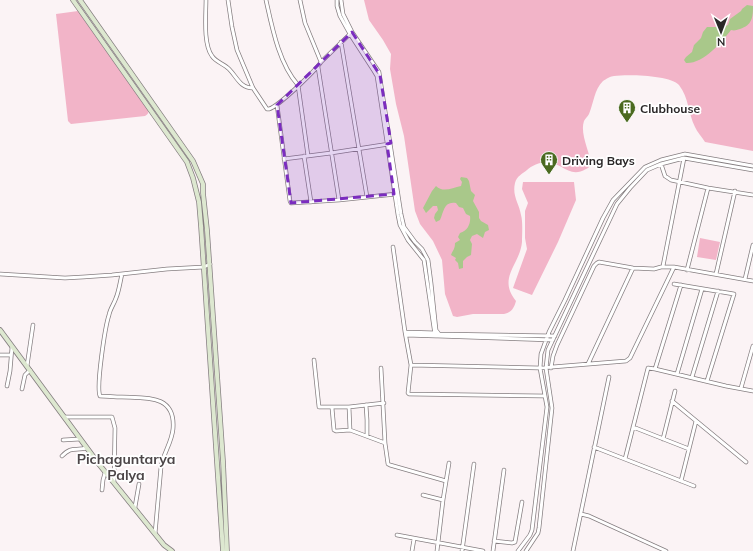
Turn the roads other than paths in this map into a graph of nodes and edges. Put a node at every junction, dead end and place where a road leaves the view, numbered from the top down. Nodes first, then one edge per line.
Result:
1 (73, 0) edge
2 (80, 0) edge
3 (206, 0) edge
4 (228, 0) edge
5 (266, 0) edge
6 (300, 0) edge
7 (337, 0) edge
8 (341, 0) edge
9 (351, 33) junction
10 (341, 42) junction
11 (114, 49) junction
12 (110, 52) junction
13 (321, 62) junction
14 (318, 67) junction
15 (298, 85) junction
16 (253, 88) junction
17 (277, 105) junction
18 (389, 144) junction
19 (359, 148) junction
20 (331, 153) junction
21 (304, 156) junction
22 (308, 156) junction
23 (684, 156) junction
24 (284, 159) junction
25 (661, 164) junction
26 (753, 166) edge
27 (753, 170) edge
28 (680, 182) junction
29 (708, 188) junction
30 (735, 191) junction
31 (396, 194) junction
32 (753, 195) edge
33 (367, 197) junction
34 (339, 200) junction
35 (311, 202) junction
36 (753, 245) edge
37 (590, 246) junction
38 (393, 247) dead end
39 (597, 248) junction
40 (210, 264) junction
41 (663, 266) junction
42 (204, 267) junction
43 (674, 267) junction
44 (633, 268) junction
45 (687, 270) junction
46 (0, 274) edge
47 (122, 274) junction
48 (716, 274) junction
49 (745, 279) junction
50 (753, 280) edge
51 (674, 284) dead end
52 (681, 285) junction
53 (702, 289) junction
54 (718, 291) junction
55 (33, 325) dead end
56 (0, 330) edge
57 (406, 334) junction
58 (437, 334) junction
59 (548, 336) junction
60 (555, 336) junction
61 (545, 340) junction
62 (553, 340) junction
63 (12, 346) junction
64 (753, 346) edge
65 (0, 355) edge
66 (11, 355) junction
67 (314, 360) dead end
68 (588, 364) junction
69 (411, 365) junction
70 (27, 366) junction
71 (381, 368) dead end
72 (540, 368) junction
73 (546, 368) junction
74 (551, 368) junction
75 (655, 369) junction
76 (30, 370) junction
77 (676, 374) junction
78 (608, 377) dead end
79 (692, 377) junction
80 (707, 381) junction
81 (7, 386) dead end
82 (741, 388) junction
83 (22, 389) dead end
84 (675, 391) dead end
85 (753, 391) edge
86 (546, 396) junction
87 (672, 401) junction
88 (384, 403) junction
89 (366, 405) junction
90 (349, 407) junction
91 (332, 408) junction
92 (64, 417) junction
93 (696, 421) junction
94 (633, 427) junction
95 (350, 430) junction
96 (367, 436) junction
97 (663, 438) junction
98 (80, 439) junction
99 (63, 440) dead end
100 (385, 443) junction
101 (594, 447) junction
102 (87, 448) junction
103 (689, 449) junction
104 (62, 456) dead end
105 (625, 459) junction
106 (746, 462) dead end
107 (449, 463) dead end
108 (474, 464) dead end
109 (504, 470) dead end
110 (106, 472) junction
111 (114, 481) junction
112 (446, 481) junction
113 (681, 481) junction
114 (139, 484) dead end
115 (694, 486) dead end
116 (102, 490) dead end
117 (423, 495) dead end
118 (443, 500) junction
119 (522, 502) dead end
120 (135, 507) junction
121 (581, 514) junction
122 (155, 534) junction
123 (397, 535) dead end
124 (414, 539) junction
125 (494, 541) junction
126 (438, 543) junction
127 (164, 545) junction
128 (463, 549) edge
129 (167, 551) edge
130 (172, 551) edge
131 (223, 551) edge
132 (227, 551) edge
133 (412, 551) edge
134 (437, 551) edge
135 (482, 551) edge
136 (493, 551) edge
137 (518, 551) edge
138 (526, 551) edge
139 (574, 551) edge
140 (666, 551) edge

1 - 12 street
2 - 11 street
3 - 16 street
4 - 16 street
5 - 15 street
6 - 13 street
7 - 9 street
8 - 9 street
9 - 10 street
9 - 18 street
10 - 13 street
10 - 19 street
11 - 12 street
11 - 40 street
12 - 42 street
13 - 14 street
14 - 15 street
14 - 20 street
15 - 17 street
15 - 22 street
16 - 17 street
17 - 24 street
18 - 19 street
18 - 31 street
19 - 20 street
19 - 33 street
20 - 22 street
20 - 34 street
21 - 22 street
21 - 24 street
21 - 35 street
23 - 25 street
23 - 26 street
23 - 27 street
23 - 28 street
23 - 37 street
24 - 35 street
25 - 28 street
25 - 39 street
28 - 29 street
28 - 41 street
29 - 30 street
29 - 45 street
30 - 32 street
30 - 48 street
31 - 33 street
31 - 58 street
33 - 34 street
34 - 35 street
36 - 49 street
37 - 39 street
37 - 59 street
38 - 57 street
39 - 60 street
40 - 42 street
40 - 132 street
41 - 43 street
41 - 44 street
42 - 47 street
42 - 131 street
43 - 45 street
43 - 68 street
44 - 68 street
44 - 74 street
45 - 48 street
46 - 47 street
47 - 122 street
48 - 49 street
49 - 50 street
51 - 52 street
52 - 53 street
52 - 75 street
53 - 54 street
53 - 77 street
54 - 79 street
54 - 80 street
55 - 70 street
56 - 63 street
57 - 58 street
57 - 69 street
58 - 59 street
58 - 61 street
59 - 60 street
59 - 61 street
60 - 62 street
61 - 62 street
61 - 72 street
62 - 73 street
63 - 66 street
63 - 70 street
64 - 82 street
65 - 66 street
66 - 81 street
67 - 91 street
68 - 74 street
69 - 72 street
69 - 86 street
70 - 76 street
71 - 88 street
72 - 73 street
72 - 86 street
73 - 74 street
73 - 138 street
75 - 77 street
75 - 94 street
76 - 83 street
76 - 92 street
77 - 79 street
78 - 101 street
79 - 80 street
80 - 82 street
82 - 85 street
84 - 87 street
86 - 137 street
87 - 93 street
87 - 97 street
88 - 89 street
88 - 100 street
89 - 90 street
89 - 96 street
90 - 91 street
90 - 95 street
91 - 95 street
92 - 98 street
92 - 111 street
93 - 103 street
93 - 106 street
94 - 97 street
94 - 105 street
95 - 96 street
96 - 100 street
97 - 103 street
98 - 99 street
98 - 102 street
100 - 112 street
101 - 105 street
101 - 121 street
102 - 104 street
102 - 110 street
103 - 113 street
105 - 113 street
107 - 112 street
108 - 128 street
109 - 125 street
110 - 111 street
110 - 116 street
111 - 120 street
112 - 118 street
113 - 115 street
114 - 120 street
117 - 118 street
118 - 126 street
119 - 125 street
120 - 122 street
121 - 139 street
121 - 140 street
122 - 127 street
123 - 124 street
124 - 126 street
124 - 133 street
125 - 136 street
126 - 128 street
126 - 134 street
127 - 129 street
127 - 130 street
128 - 135 street

